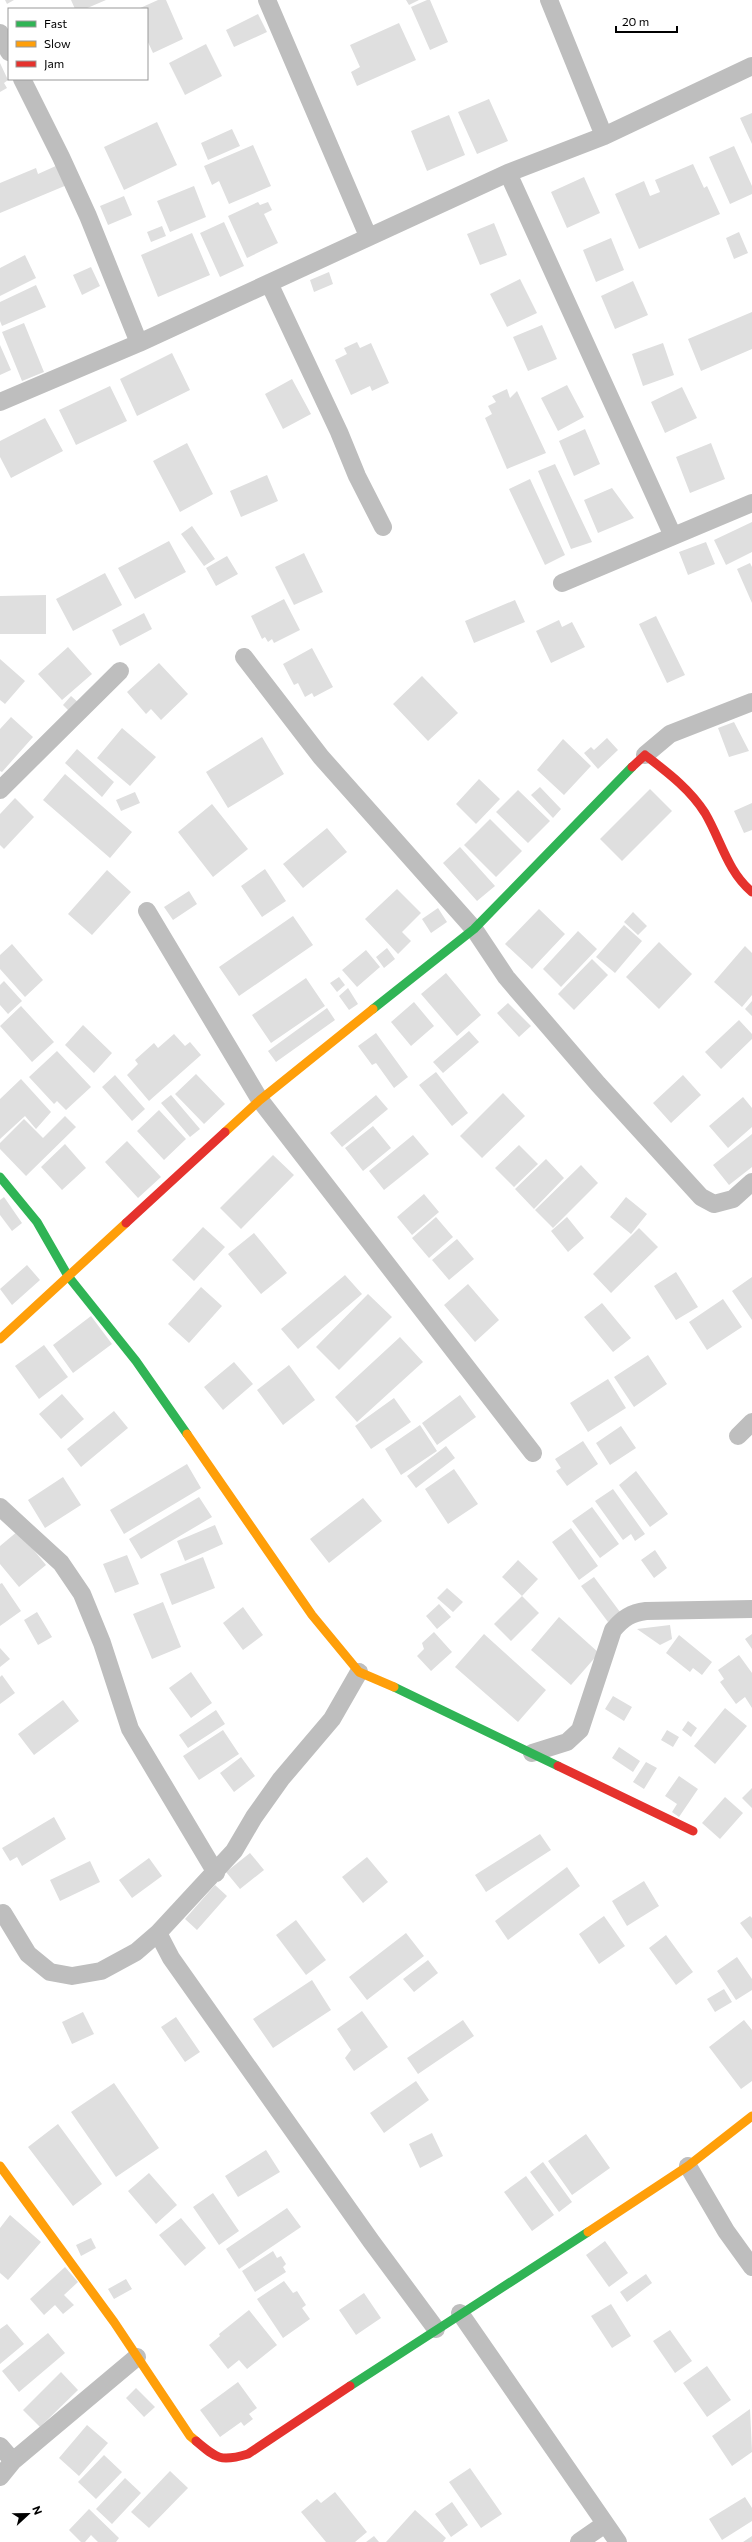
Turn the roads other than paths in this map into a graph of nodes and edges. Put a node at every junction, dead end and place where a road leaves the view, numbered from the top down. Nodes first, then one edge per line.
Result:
1 (268, 0) edge
2 (549, 0) edge
3 (0, 33) edge
4 (8, 50) edge
5 (752, 66) edge
6 (22, 80) edge
7 (604, 136) junction
8 (508, 174) junction
9 (368, 236) junction
10 (269, 284) junction
11 (139, 343) junction
12 (0, 402) edge
13 (752, 503) edge
14 (383, 526) dead end
15 (673, 536) junction
16 (562, 583) dead end
17 (244, 657) dead end
18 (120, 671) dead end
19 (752, 702) edge
20 (645, 755) junction
21 (0, 790) edge
22 (752, 892) edge
23 (146, 911) dead end
24 (474, 929) junction
25 (260, 1100) junction
26 (0, 1177) edge
27 (752, 1182) edge
28 (68, 1276) junction
29 (0, 1340) edge
30 (752, 1422) edge
31 (738, 1436) dead end
32 (533, 1453) dead end
33 (0, 1507) edge
34 (752, 1609) edge
35 (359, 1672) junction
36 (532, 1753) junction
37 (693, 1831) dead end
38 (216, 1873) junction
39 (3, 1913) dead end
40 (158, 1933) junction
41 (752, 2116) edge
42 (0, 2166) edge
43 (688, 2166) junction
44 (752, 2267) edge
45 (460, 2313) junction
46 (436, 2329) junction
47 (137, 2358) junction
48 (0, 2446) edge
49 (13, 2461) junction
50 (0, 2478) edge
51 (605, 2524) junction
52 (579, 2542) edge
53 (618, 2542) edge

1 - 9 street
2 - 7 street
3 - 4 street
5 - 7 street
6 - 11 street
7 - 8 street
8 - 9 street
8 - 15 street
9 - 10 street
10 - 11 street
10 - 14 street
11 - 12 street
13 - 15 street
15 - 16 street
17 - 24 street
18 - 21 street
19 - 20 street
20 - 22 street
20 - 24 street
23 - 25 street
24 - 25 street
24 - 27 street
25 - 28 street
25 - 32 street
26 - 28 street
28 - 29 street
28 - 35 street
30 - 31 street
33 - 38 street
34 - 36 street
35 - 36 street
35 - 38 street
36 - 37 street
38 - 40 street
39 - 40 street
40 - 46 street
41 - 43 street
42 - 47 street
43 - 44 street
43 - 45 street
45 - 46 street
45 - 51 street
46 - 47 street
47 - 49 street
48 - 49 street
49 - 50 street
51 - 52 street
51 - 53 street

